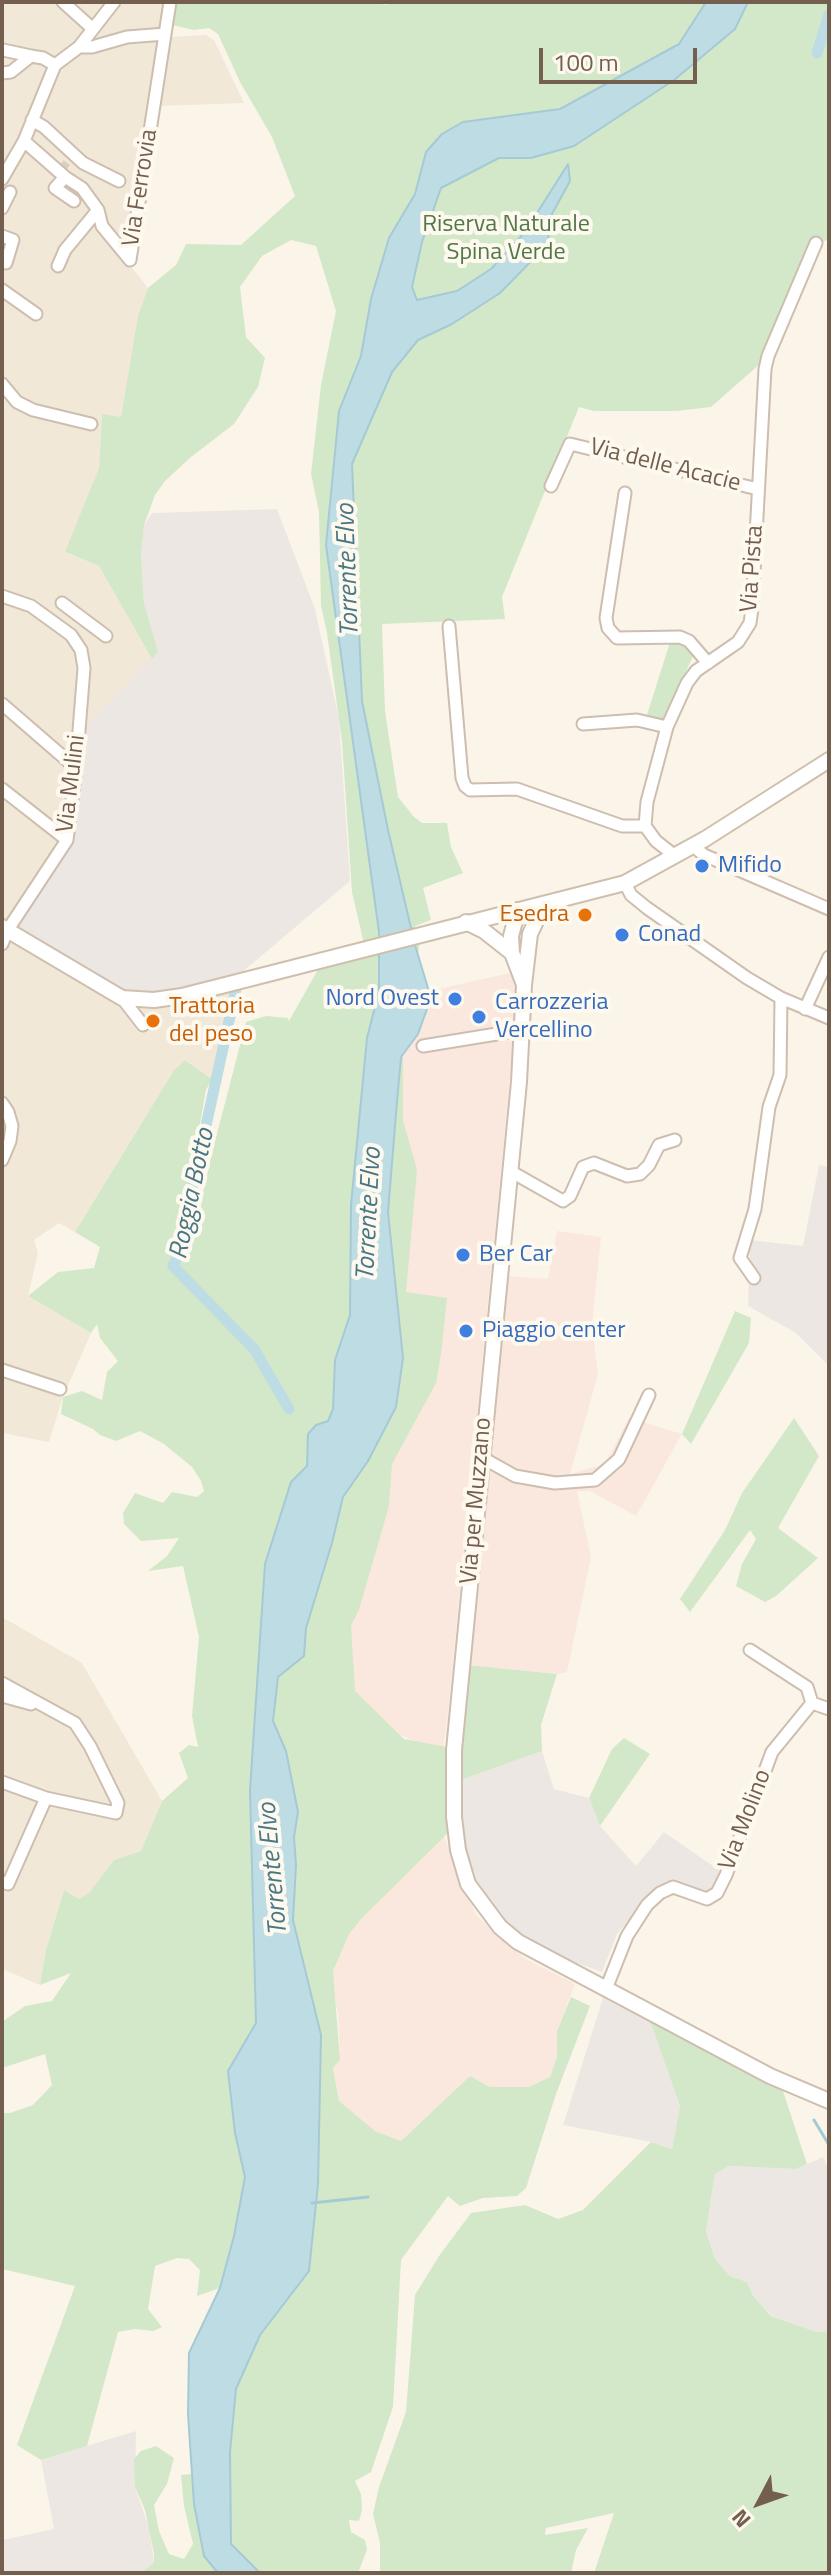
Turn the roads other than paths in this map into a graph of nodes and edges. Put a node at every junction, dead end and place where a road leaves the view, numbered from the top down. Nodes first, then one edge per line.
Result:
1 (63, 2) edge
2 (114, 2) edge
3 (170, 2) edge
4 (93, 29) junction
5 (165, 34) junction
6 (79, 47) junction
7 (3, 50) edge
8 (31, 56) junction
9 (55, 65) junction
10 (2, 73) edge
11 (32, 120) junction
12 (24, 141) junction
13 (4, 170) edge
14 (65, 177) junction
15 (119, 181) dead end
16 (10, 192) dead end
17 (74, 201) dead end
18 (2, 208) edge
19 (98, 210) junction
20 (2, 236) edge
21 (816, 243) dead end
22 (2, 262) edge
23 (58, 266) dead end
24 (2, 290) edge
25 (36, 314) dead end
26 (2, 384) edge
27 (91, 424) dead end
28 (551, 486) dead end
29 (758, 489) junction
30 (625, 493) dead end
31 (2, 596) edge
32 (62, 603) dead end
33 (449, 626) dead end
34 (77, 627) junction
35 (106, 636) dead end
36 (708, 663) junction
37 (2, 704) edge
38 (583, 724) dead end
39 (667, 727) junction
40 (829, 760) edge
41 (76, 768) junction
42 (2, 789) edge
43 (645, 826) junction
44 (67, 840) junction
45 (693, 846) junction
46 (675, 856) junction
47 (625, 883) junction
48 (559, 900) junction
49 (829, 909) edge
50 (518, 910) junction
51 (466, 922) junction
52 (4, 934) edge
53 (530, 934) junction
54 (512, 953) junction
55 (829, 957) edge
56 (524, 985) junction
57 (122, 998) junction
58 (781, 998) junction
59 (805, 1009) junction
60 (829, 1018) edge
61 (143, 1025) dead end
62 (521, 1030) junction
63 (423, 1046) dead end
64 (2, 1103) edge
65 (675, 1140) dead end
66 (2, 1160) edge
67 (510, 1171) junction
68 (754, 1278) dead end
69 (2, 1370) edge
70 (60, 1389) dead end
71 (649, 1395) dead end
72 (481, 1457) junction
73 (750, 1650) dead end
74 (2, 1683) edge
75 (2, 1696) edge
76 (812, 1703) junction
77 (47, 1708) junction
78 (829, 1709) edge
79 (2, 1782) edge
80 (46, 1798) junction
81 (2, 1882) edge
82 (606, 1989) junction
83 (829, 2101) edge

1 - 4 street
2 - 4 street
3 - 5 street, Via Ferrovia
4 - 6 street
5 - 6 street
5 - 19 street, Via Ferrovia
6 - 9 street
7 - 8 street
8 - 9 street
8 - 10 street
9 - 11 street
11 - 12 street
11 - 15 street
12 - 13 street
12 - 14 street, Via Ferrovia
14 - 17 street
14 - 19 street, Via Ferrovia
16 - 18 street
19 - 23 street
20 - 22 street
21 - 29 street, Via Pista
24 - 25 street
26 - 27 street
28 - 29 street, Via delle Acacie
29 - 36 street, Via Pista
30 - 36 street
31 - 34 street
32 - 34 street
33 - 43 street
34 - 35 street
34 - 41 street, Via Mulini
36 - 39 street, Via Pista
37 - 41 street
38 - 39 street
39 - 43 street, Via Pista
40 - 45 street
41 - 44 street, Via Mulini
42 - 44 street
43 - 46 street
44 - 52 street, Via Mulini
45 - 46 street
45 - 49 street
46 - 47 street
47 - 48 street
47 - 58 street
48 - 50 street
48 - 53 street
50 - 51 street
50 - 53 street
50 - 54 street, Via per Muzzano
51 - 54 street
51 - 57 street
52 - 57 street
53 - 56 street, Via per Muzzano
54 - 56 street, Via per Muzzano
55 - 59 street
56 - 62 street, Via per Muzzano
57 - 61 street
58 - 59 street
58 - 68 street
59 - 60 street
62 - 63 street
62 - 67 street, Via per Muzzano
64 - 66 street
65 - 67 street
67 - 72 street, Via per Muzzano
69 - 70 street
71 - 72 street
72 - 82 street, Via per Muzzano
73 - 76 street
74 - 77 street
75 - 77 street
76 - 78 street
76 - 82 street, Via Molino
77 - 80 street
79 - 80 street
80 - 81 street
82 - 83 street, Via per Muzzano

